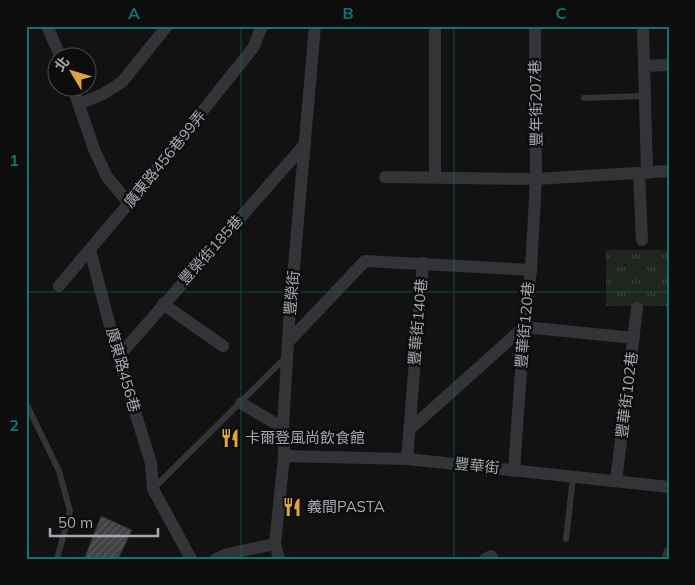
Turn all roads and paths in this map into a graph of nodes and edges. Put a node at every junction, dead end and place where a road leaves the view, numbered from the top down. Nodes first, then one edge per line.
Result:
1 (47, 26) edge
2 (167, 26) edge
3 (262, 26) edge
4 (315, 26) edge
5 (435, 26) edge
6 (535, 26) edge
7 (643, 26) edge
8 (57, 48) edge
9 (669, 65) edge
10 (644, 66) junction
11 (644, 96) junction
12 (77, 98) edge
13 (584, 98) dead end
14 (79, 104) junction
15 (305, 144) junction
16 (669, 171) edge
17 (643, 173) junction
18 (385, 177) dead end
19 (435, 177) junction
20 (536, 179) junction
21 (129, 203) junction
22 (642, 240) dead end
23 (90, 250) junction
24 (423, 263) junction
25 (530, 270) junction
26 (59, 286) dead end
27 (163, 304) junction
28 (637, 308) dead end
29 (524, 327) junction
30 (634, 338) junction
31 (289, 341) junction
32 (223, 346) dead end
33 (287, 356) junction
34 (118, 357) junction
35 (26, 403) edge
36 (241, 403) junction
37 (283, 428) junction
38 (410, 429) junction
39 (284, 456) junction
40 (407, 459) junction
41 (514, 471) junction
42 (573, 477) junction
43 (616, 481) junction
44 (669, 487) edge
45 (153, 489) junction
46 (566, 539) dead end
47 (275, 544) junction
48 (669, 553) edge
49 (57, 559) edge
50 (191, 559) edge
51 (216, 559) edge
52 (278, 559) edge
53 (485, 559) edge
54 (493, 559) edge
55 (668, 559) edge

1 - 8 street
2 - 14 street
3 - 21 street, 廣東路456巷99弄
4 - 15 street, 豐榮街
5 - 19 street
6 - 20 street, 豐年街207巷
7 - 10 street
9 - 10 street
10 - 11 street
11 - 13 lane
11 - 17 street
12 - 14 street
14 - 21 street
15 - 27 street, 豐榮街185巷
15 - 31 street, 豐榮街
16 - 17 street
17 - 20 street
17 - 22 street
18 - 19 street
19 - 20 street
20 - 25 street, 豐華街120巷
21 - 23 street, 廣東路456巷99弄
23 - 26 street, 廣東路456巷99弄
23 - 34 street, 廣東路456巷
24 - 25 street
24 - 31 street, 豐華街140巷
24 - 38 street, 豐華街140巷
25 - 29 street, 豐華街120巷
27 - 32 street
27 - 34 street, 豐榮街185巷
28 - 30 street, 豐華街102巷
29 - 30 street
29 - 38 street
29 - 41 street, 豐華街120巷
30 - 43 street, 豐華街102巷
31 - 33 street, 豐榮街
33 - 36 lane
33 - 37 street, 豐榮街
34 - 45 street, 廣東路456巷
35 - 49 lane
36 - 37 street
36 - 45 lane
37 - 39 street, 豐榮街
38 - 40 street, 豐華街140巷
39 - 40 street, 豐華街
39 - 47 street, 豐榮街
40 - 41 street, 豐華街
41 - 42 street, 豐華街
42 - 43 street, 豐華街
42 - 46 lane
43 - 44 street, 豐華街
45 - 50 street, 廣東路456巷
47 - 51 street
47 - 52 street, 豐榮街
48 - 55 street
53 - 54 street

